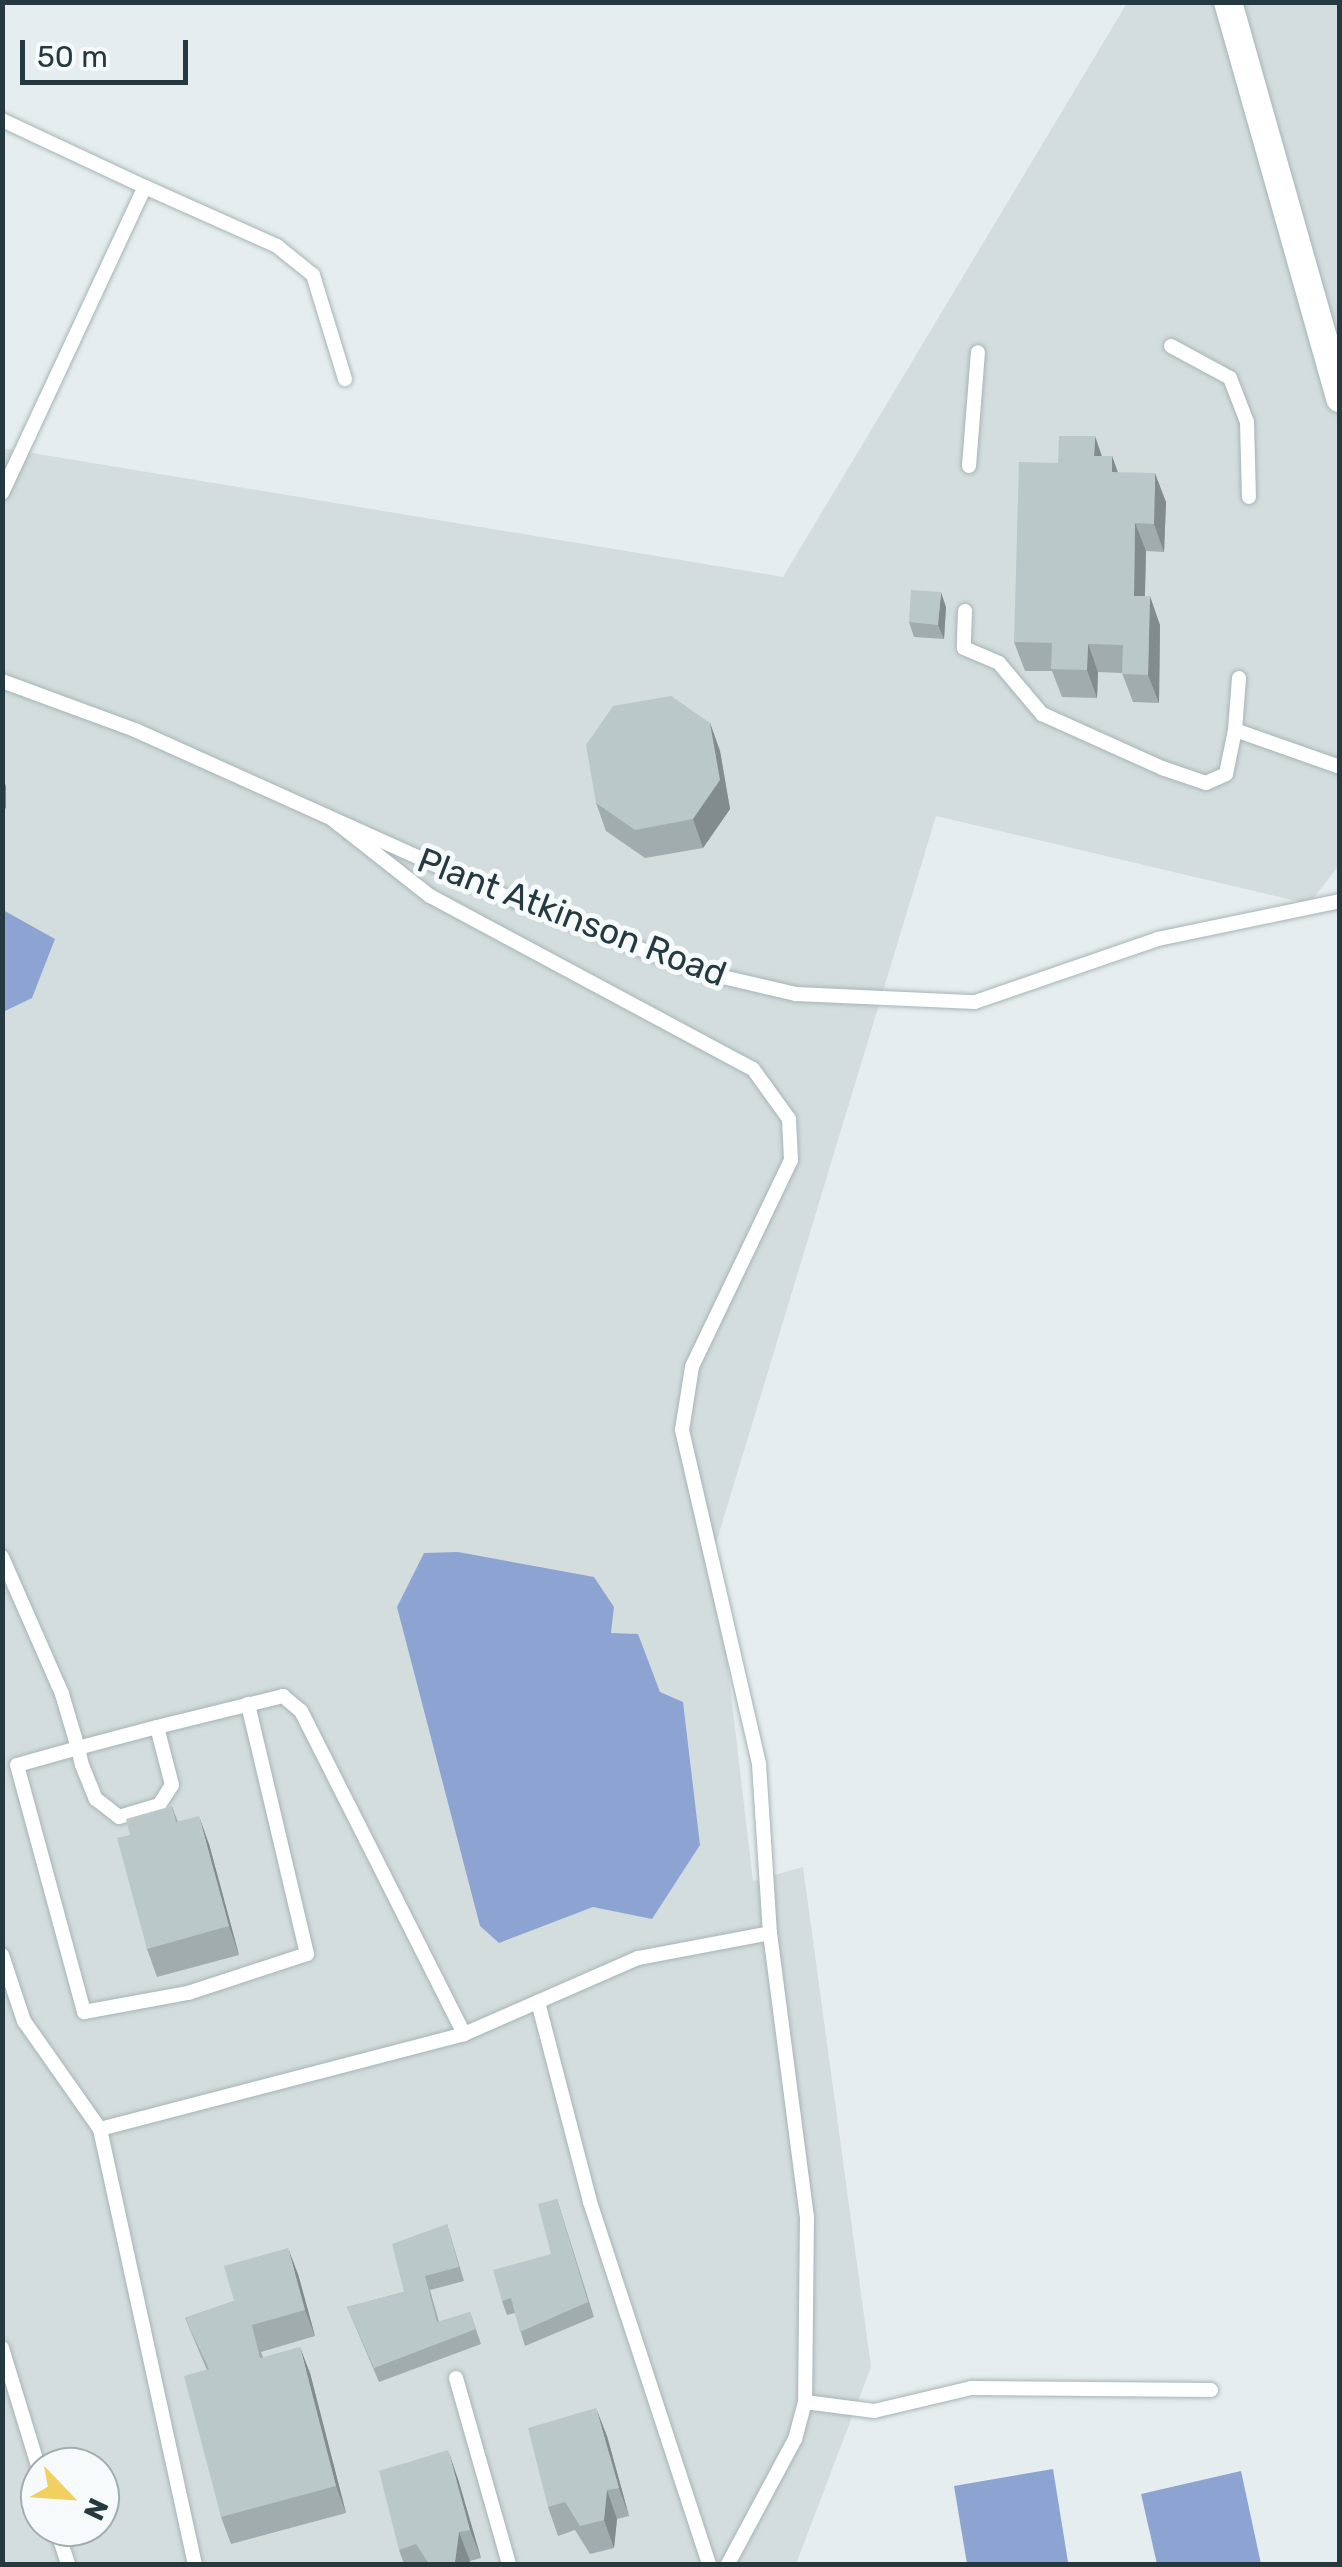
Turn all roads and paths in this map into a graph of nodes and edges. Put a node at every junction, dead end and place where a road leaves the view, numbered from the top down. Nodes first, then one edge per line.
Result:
1 (1231, 14) edge
2 (2, 120) edge
3 (145, 187) junction
4 (1171, 346) dead end
5 (978, 352) dead end
6 (346, 378) dead end
7 (1340, 399) edge
8 (970, 466) dead end
9 (2, 493) edge
10 (1249, 497) dead end
11 (965, 611) dead end
12 (1239, 678) dead end
13 (2, 681) edge
14 (1235, 730) junction
15 (1340, 768) edge
16 (332, 819) junction
17 (1340, 901) edge
18 (2, 1556) edge
19 (248, 1704) junction
20 (157, 1726) junction
21 (78, 1748) junction
22 (770, 1933) junction
23 (2, 1955) edge
24 (538, 2002) junction
25 (464, 2034) junction
26 (100, 2129) junction
27 (2, 2348) edge
28 (456, 2378) dead end
29 (1211, 2390) dead end
30 (805, 2402) junction
31 (32, 2447) edge
32 (195, 2564) edge
33 (510, 2564) edge
34 (709, 2564) edge
35 (728, 2564) edge

1 - 7 street
2 - 3 lane
3 - 6 lane
3 - 9 lane
4 - 10 lane
5 - 8 lane
11 - 14 lane
12 - 14 lane
13 - 16 lane, Plant Atkinson Road
14 - 15 lane
16 - 17 lane, Plant Atkinson Road
16 - 22 lane
18 - 21 lane
19 - 20 lane
19 - 21 lane
19 - 25 lane
20 - 21 lane
20 - 21 lane
22 - 24 lane
22 - 30 lane
23 - 26 lane
24 - 25 lane
24 - 34 lane
25 - 26 lane
26 - 32 lane
27 - 31 lane
28 - 33 lane
29 - 30 lane
30 - 35 lane

